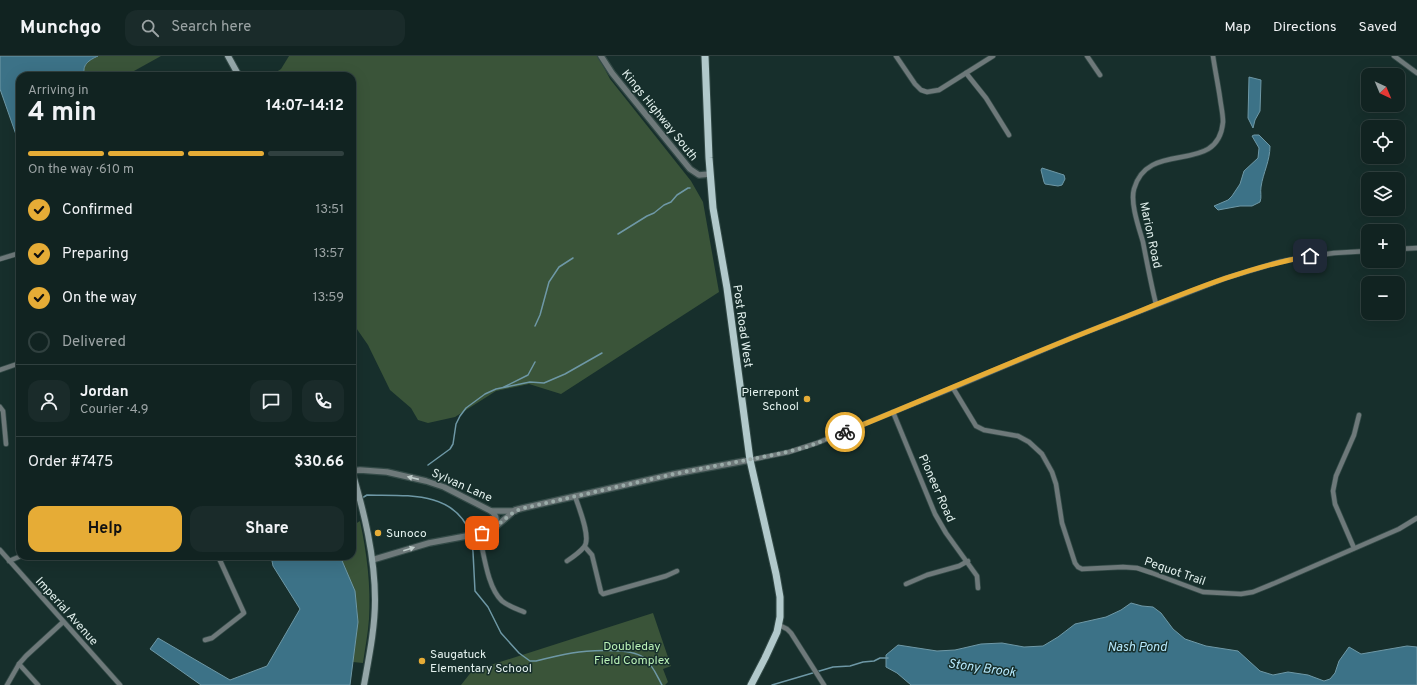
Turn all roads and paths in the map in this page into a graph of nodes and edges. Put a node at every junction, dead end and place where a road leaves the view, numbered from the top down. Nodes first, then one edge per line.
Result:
1 (228, 56) edge
2 (602, 56) edge
3 (705, 56) edge
4 (896, 56) edge
5 (993, 56) edge
6 (1087, 56) edge
7 (1213, 56) edge
8 (1394, 56) edge
9 (237, 72) edge
10 (966, 73) junction
11 (1417, 73) edge
12 (1100, 75) dead end
13 (1009, 135) dead end
14 (710, 174) junction
15 (1417, 248) edge
16 (1405, 249) edge
17 (1361, 252) edge
18 (16, 254) edge
19 (0, 260) edge
20 (1156, 304) junction
21 (16, 364) edge
22 (0, 370) edge
23 (953, 388) junction
24 (0, 407) edge
25 (893, 412) junction
26 (1359, 415) dead end
27 (6, 444) dead end
28 (750, 460) junction
29 (356, 470) edge
30 (356, 485) edge
31 (575, 496) junction
32 (515, 510) junction
33 (491, 511) junction
34 (1417, 518) edge
35 (479, 534) junction
36 (584, 547) junction
37 (1354, 548) junction
38 (0, 550) edge
39 (16, 558) edge
40 (220, 560) edge
41 (372, 560) junction
42 (9, 561) junction
43 (567, 561) dead end
44 (968, 561) junction
45 (677, 571) dead end
46 (906, 584) dead end
47 (978, 588) dead end
48 (524, 612) dead end
49 (63, 622) junction
50 (779, 625) junction
51 (205, 640) dead end
52 (19, 664) junction
53 (7, 685) edge
54 (38, 685) edge
55 (120, 685) edge
56 (364, 685) edge
57 (751, 685) edge
58 (824, 685) edge

1 - 9 main road
2 - 14 street, Kings Highway South
3 - 14 main road, Post Road West
4 - 10 street
5 - 10 street
6 - 12 street
7 - 20 street, Marion Road
8 - 11 street
10 - 13 street
14 - 28 main road, Post Road West
15 - 16 street
17 - 20 street
18 - 19 street
20 - 23 street
21 - 22 street
23 - 25 street
23 - 37 street, Pequot Trail
24 - 27 street
25 - 28 street
25 - 44 street, Pioneer Road
26 - 37 street
28 - 31 street, Sylvan Lane
28 - 50 main road, Post Road West
33 -> 29 street, Sylvan Lane
30 - 41 main road
31 - 32 street, Sylvan Lane
31 - 36 street
32 - 33 street, Sylvan Lane
32 - 35 street
33 - 35 street
34 - 37 street, Pequot Trail
41 -> 35 street
35 - 48 street
36 - 43 street
36 - 45 street
38 - 42 street, Imperial Avenue
39 - 42 street
40 - 51 street
41 - 56 main road
42 - 49 street, Imperial Avenue
44 - 46 street
44 - 47 street, Pioneer Road
49 - 52 street
49 - 55 street, Imperial Avenue
50 - 57 main road, Post Road West
50 - 58 street
52 - 53 street
52 - 54 street

